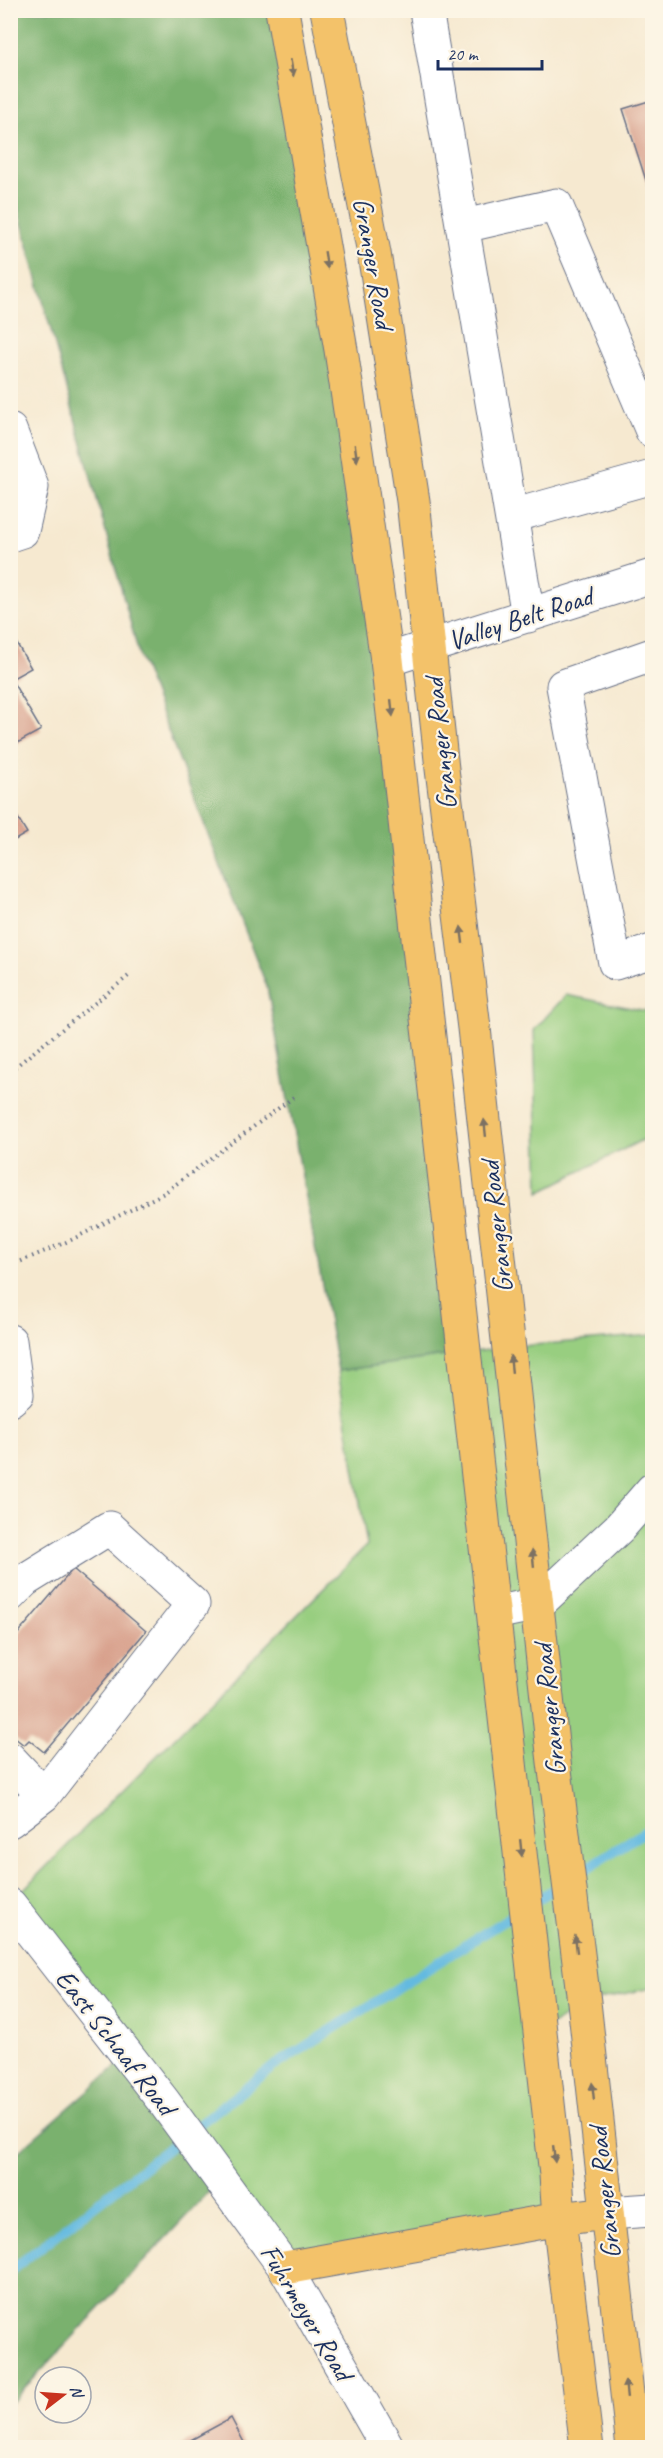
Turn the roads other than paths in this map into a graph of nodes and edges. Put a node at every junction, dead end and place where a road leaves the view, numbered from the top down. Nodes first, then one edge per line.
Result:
1 (282, 10) edge
2 (327, 10) edge
3 (426, 10) edge
4 (464, 226) junction
5 (10, 430) edge
6 (652, 431) edge
7 (652, 477) edge
8 (512, 516) junction
9 (10, 535) edge
10 (652, 576) edge
11 (528, 616) junction
12 (429, 647) junction
13 (652, 655) edge
14 (387, 660) junction
15 (652, 951) edge
16 (10, 1341) edge
17 (10, 1400) edge
18 (652, 1490) edge
19 (10, 1594) edge
20 (538, 1604) junction
21 (494, 1613) junction
22 (10, 1759) edge
23 (44, 1795) junction
24 (10, 1821) edge
25 (10, 1905) edge
26 (220, 2180) joint
27 (652, 2210) edge
28 (607, 2213) junction
29 (559, 2219) junction
30 (285, 2268) junction
31 (388, 2448) edge
32 (587, 2448) edge
33 (633, 2448) edge

1 -> 14 main road, Granger Road
2 - 12 main road, Granger Road
3 - 4 street
4 - 6 street
4 - 8 street
5 - 9 street
7 - 8 street
8 - 11 street
10 - 11 street, Valley Belt Road
11 - 12 street, Valley Belt Road
12 - 14 street, Valley Belt Road
20 -> 12 main road, Granger Road
13 - 15 street
14 -> 21 main road, Granger Road
16 - 17 street
18 - 20 street
19 - 23 street
20 - 21 street
28 -> 20 main road, Granger Road
21 -> 29 main road, Granger Road
22 - 23 street
23 - 24 street
25 - 26 street, East Schaaf Road
26 - 30 street, Fuhrmeyer Road
27 - 28 street
28 - 29 main road
33 -> 28 main road, Granger Road
29 - 30 main road
29 - 32 main road, Granger Road
30 - 31 street, Fuhrmeyer Road

